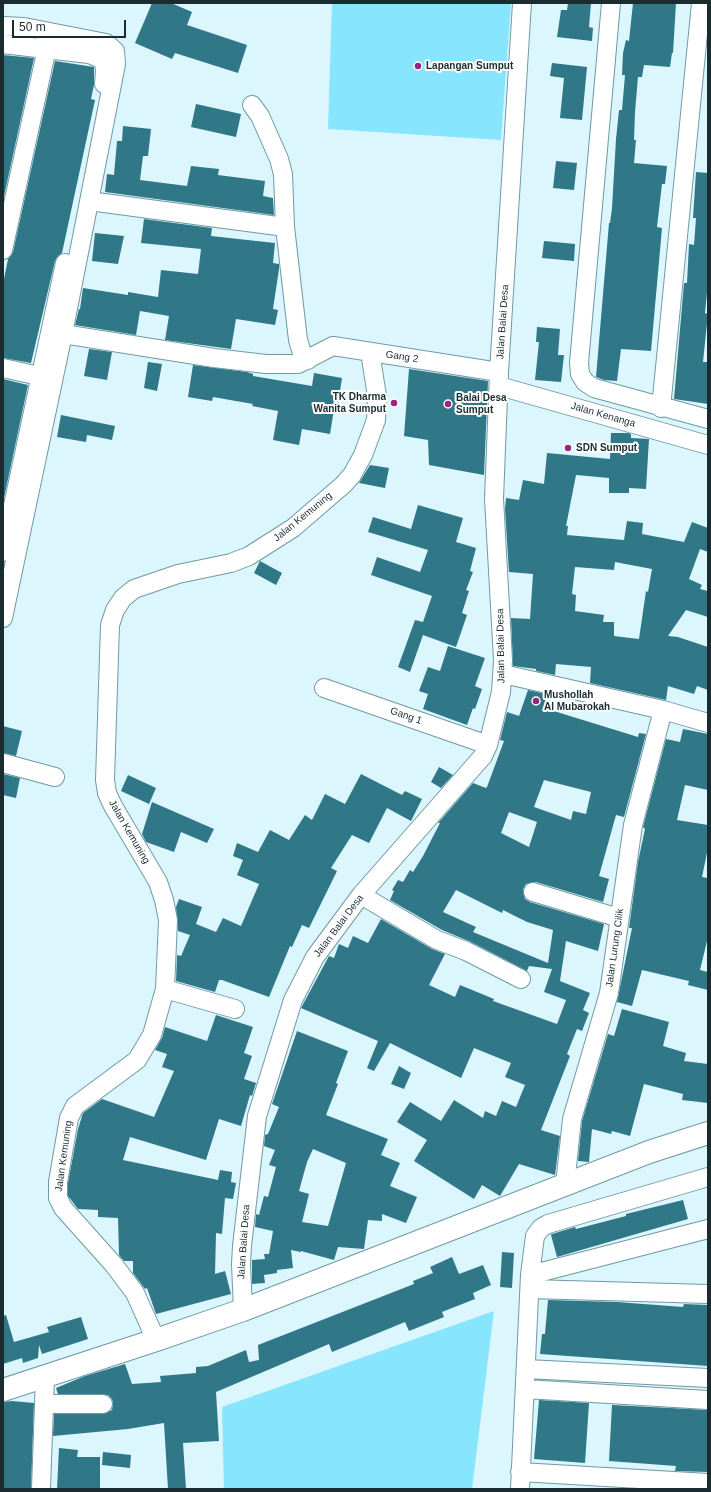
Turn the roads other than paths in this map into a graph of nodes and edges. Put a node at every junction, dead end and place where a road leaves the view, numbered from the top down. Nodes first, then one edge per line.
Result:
1 (522, 3) edge
2 (611, 3) edge
3 (701, 3) edge
4 (3, 26) edge
5 (24, 27) junction
6 (3, 44) edge
7 (21, 45) junction
8 (47, 48) junction
9 (252, 105) dead end
10 (89, 201) junction
11 (285, 227) junction
12 (3, 250) edge
13 (63, 334) junction
14 (370, 352) junction
15 (308, 360) junction
16 (3, 368) edge
17 (39, 376) junction
18 (499, 379) junction
19 (661, 408) junction
20 (708, 419) edge
21 (708, 445) edge
22 (3, 552) edge
23 (3, 618) edge
24 (503, 674) junction
25 (324, 688) dead end
26 (663, 710) junction
27 (708, 723) edge
28 (488, 745) junction
29 (3, 763) edge
30 (55, 777) dead end
31 (533, 892) dead end
32 (361, 895) junction
33 (619, 918) junction
34 (521, 979) dead end
35 (165, 989) junction
36 (235, 1009) dead end
37 (708, 1133) edge
38 (708, 1177) edge
39 (565, 1185) junction
40 (708, 1229) edge
41 (530, 1282) junction
42 (708, 1294) edge
43 (243, 1310) junction
44 (156, 1340) junction
45 (526, 1369) junction
46 (45, 1376) junction
47 (708, 1378) edge
48 (525, 1389) junction
49 (3, 1390) edge
50 (708, 1400) edge
51 (44, 1404) junction
52 (103, 1404) dead end
53 (520, 1481) edge
54 (708, 1483) edge
55 (41, 1489) edge

1 - 18 street, Jalan Balai Desa
2 - 19 street
3 - 19 street
4 - 5 street
5 - 7 street
5 - 10 street
6 - 7 street
7 - 8 street
8 - 12 street
8 - 17 street
9 - 11 street
10 - 11 street
10 - 13 street
11 - 15 street
13 - 15 street, Gang 2
13 - 23 street
14 - 15 street, Gang 2
14 - 18 street, Gang 2
14 - 35 street, Jalan Kemuning
16 - 17 street
17 - 22 street
18 - 21 street, Jalan Kenanga
18 - 24 street, Jalan Balai Desa
19 - 20 street
24 - 26 street
24 - 28 street, Jalan Balai Desa
25 - 28 street, Gang 1
26 - 27 street
26 - 33 street, Jalan Lurung Cilik
28 - 32 street, Jalan Balai Desa
29 - 30 street
31 - 33 street
32 - 34 street
32 - 43 street, Jalan Balai Desa
33 - 39 street, Jalan Lurung Cilik
35 - 36 street
35 - 44 street, Jalan Kemuning
37 - 39 main road
38 - 41 street
39 - 43 main road
40 - 41 street
41 - 42 street
41 - 45 street
43 - 44 main road
44 - 46 main road
45 - 47 street
45 - 48 street
46 - 49 main road
46 - 51 street
48 - 50 street
48 - 53 street
51 - 52 street
51 - 55 street
53 - 54 street

